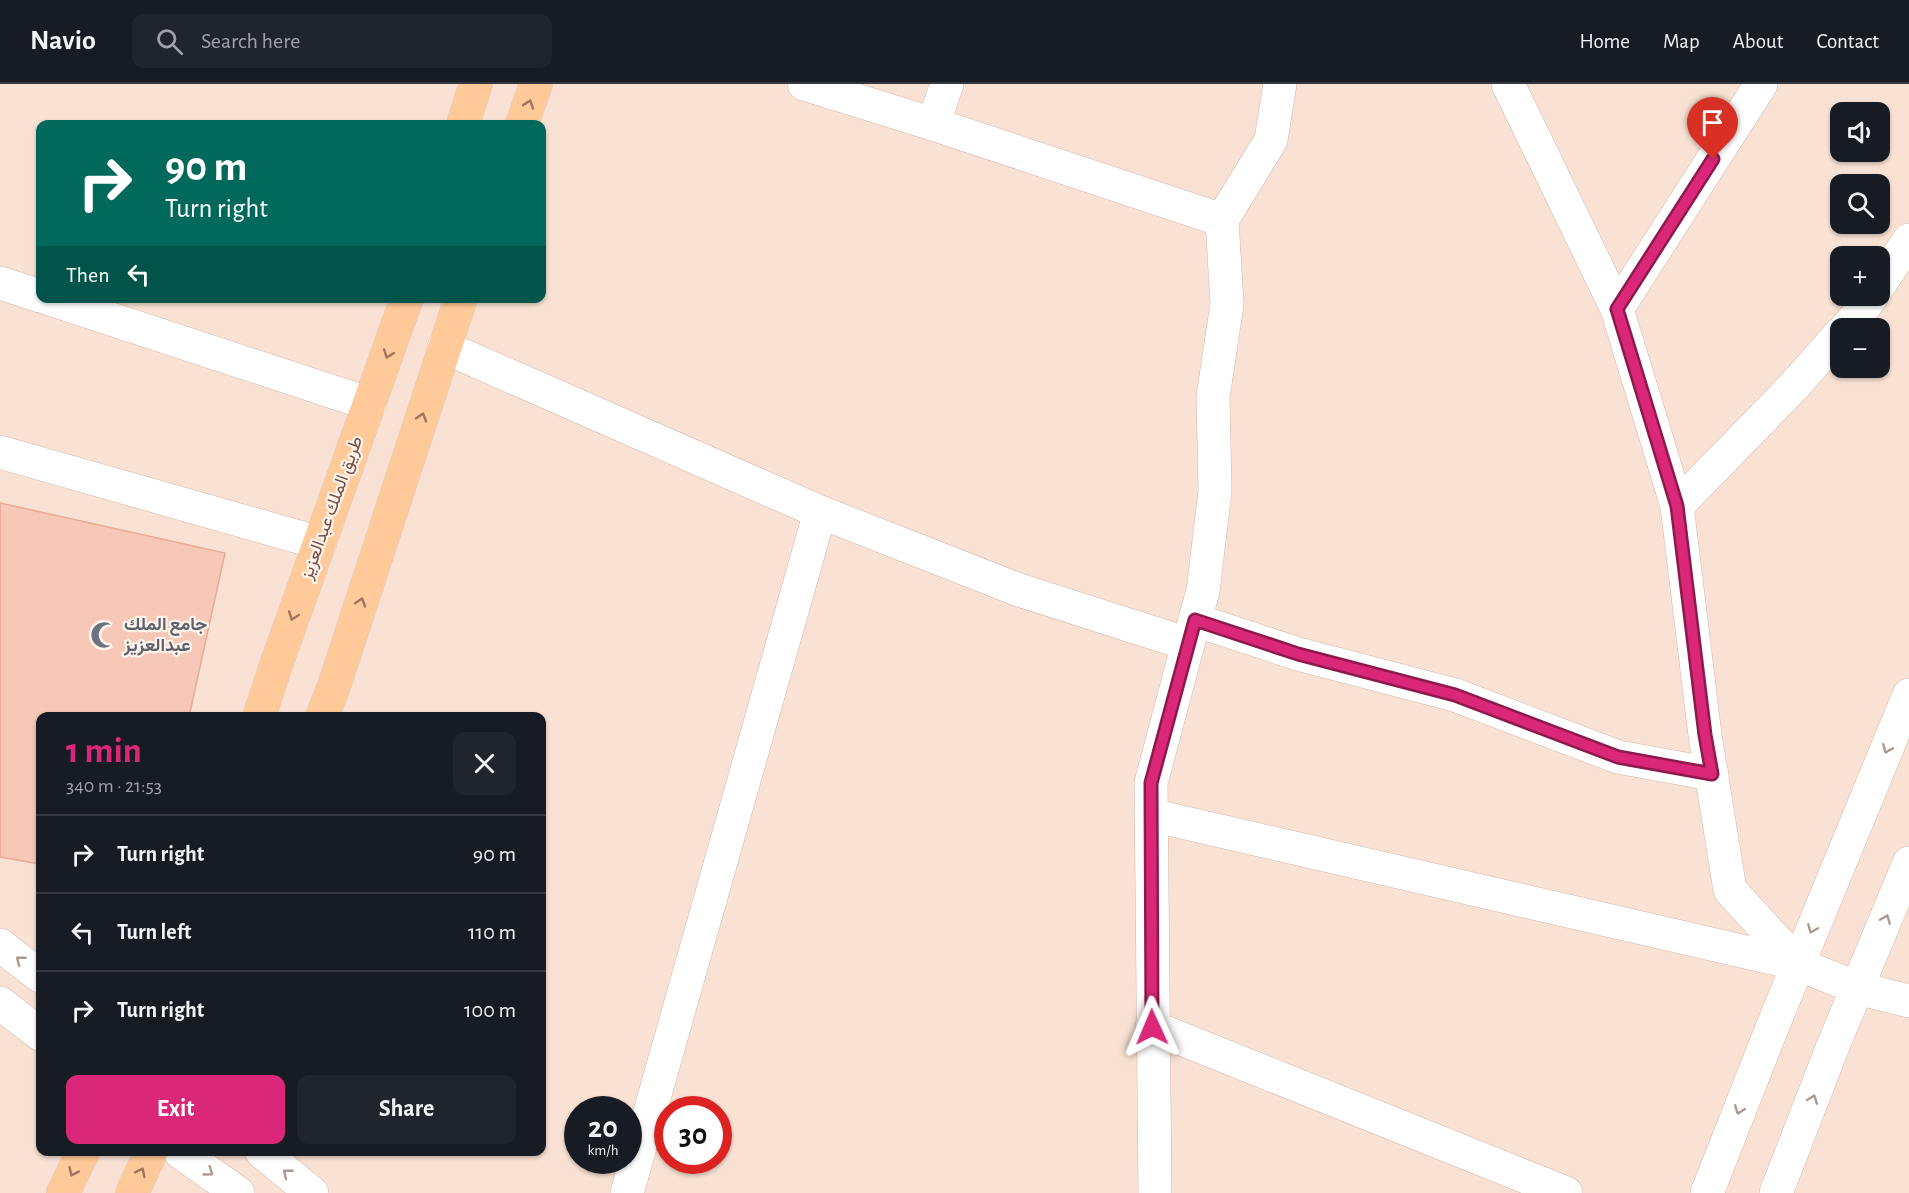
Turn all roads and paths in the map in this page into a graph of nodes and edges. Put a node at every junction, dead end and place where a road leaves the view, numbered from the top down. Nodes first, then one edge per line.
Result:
1 (476, 84) edge
2 (536, 84) edge
3 (804, 84) edge
4 (947, 84) edge
5 (1280, 84) edge
6 (1508, 84) edge
7 (1761, 84) edge
8 (464, 120) edge
9 (523, 120) edge
10 (933, 124) junction
11 (1222, 220) junction
12 (1909, 240) edge
13 (1890, 269) edge
14 (0, 283) edge
15 (36, 295) edge
16 (62, 303) edge
17 (405, 303) edge
18 (458, 303) edge
19 (1864, 306) edge
20 (1617, 309) junction
21 (1855, 318) edge
22 (1830, 345) edge
23 (444, 347) junction
24 (370, 404) junction
25 (0, 452) edge
26 (1677, 506) junction
27 (820, 512) junction
28 (320, 543) junction
29 (1191, 632) junction
30 (1909, 695) edge
31 (261, 712) edge
32 (324, 712) edge
33 (1712, 774) junction
34 (1151, 815) junction
35 (1909, 863) edge
36 (0, 945) edge
37 (1798, 964) junction
38 (36, 973) edge
39 (1857, 988) junction
40 (1909, 1001) edge
41 (0, 1002) edge
42 (1152, 1027) junction
43 (36, 1031) edge
44 (80, 1156) edge
45 (149, 1156) edge
46 (186, 1156) edge
47 (267, 1156) edge
48 (63, 1193) edge
49 (132, 1193) edge
50 (238, 1193) edge
51 (312, 1193) edge
52 (627, 1193) edge
53 (1155, 1193) edge
54 (1566, 1193) edge
55 (1707, 1193) edge
56 (1776, 1193) edge

1 - 8 main road
9 -> 2 main road
3 - 10 street
4 - 10 street
5 - 11 street
6 - 20 street
7 - 20 street
10 - 11 street
11 - 29 street
12 - 13 street
14 - 15 street
16 - 24 street
17 -> 24 main road, طريق الملك عبدالعزيز
18 - 23 main road
19 - 21 street
20 - 26 street
22 - 26 street
23 - 27 street
32 -> 23 main road
24 - 28 main road, طريق الملك عبدالعزيز
25 - 28 street
26 - 33 street
27 - 29 street
27 - 52 street
28 -> 31 main road, طريق الملك عبدالعزيز
29 - 33 street
29 - 34 street
30 -> 37 street
33 - 37 street
34 - 37 street
34 - 42 street
39 -> 35 street
38 -> 36 street
37 - 39 street
37 -> 55 street
39 - 40 street
56 -> 39 street
41 - 43 street
42 - 53 street
42 - 54 street
44 -> 48 main road
49 -> 45 main road
46 -> 50 street
51 -> 47 street

